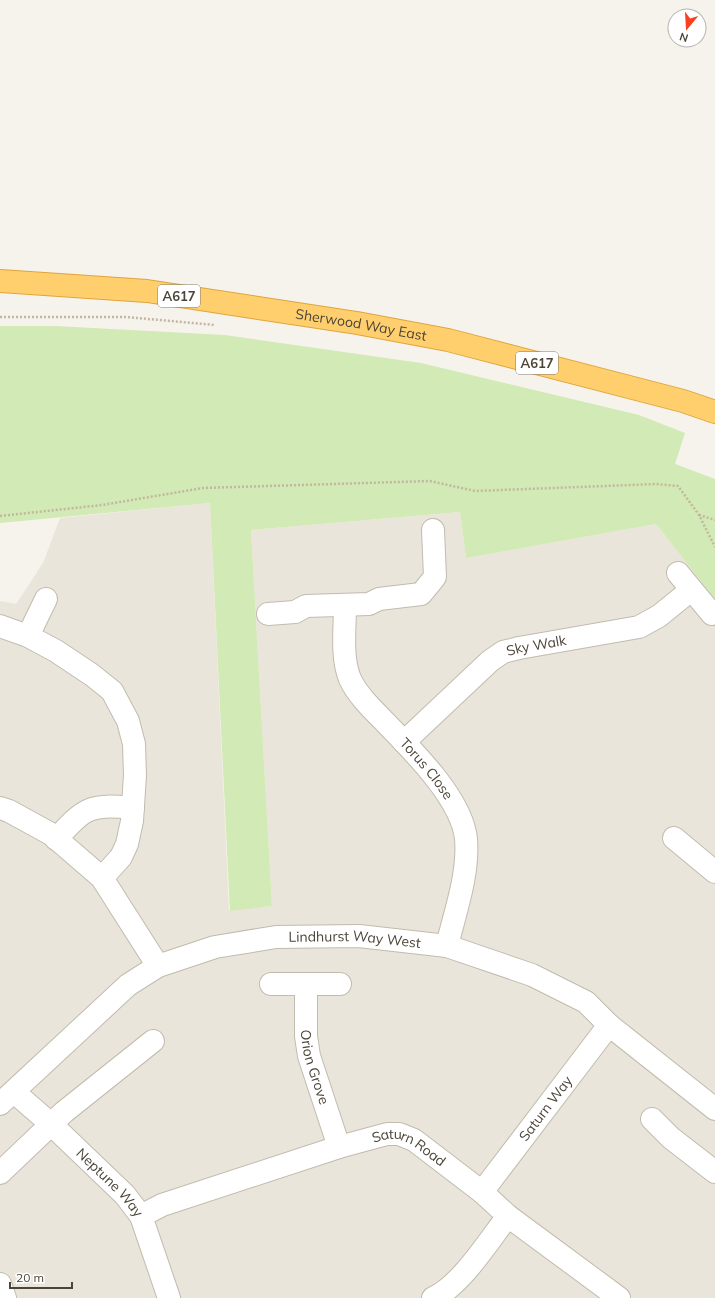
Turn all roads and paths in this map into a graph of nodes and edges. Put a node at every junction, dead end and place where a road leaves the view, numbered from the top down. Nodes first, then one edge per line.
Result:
1 (0, 281) edge
2 (0, 317) edge
3 (219, 325) dead end
4 (715, 412) edge
5 (699, 515) junction
6 (0, 516) edge
7 (715, 520) edge
8 (433, 530) dead end
9 (715, 547) edge
10 (678, 573) dead end
11 (691, 590) junction
12 (46, 599) dead end
13 (344, 606) junction
14 (268, 614) dead end
15 (712, 614) dead end
16 (0, 626) edge
17 (28, 636) junction
18 (404, 742) junction
19 (0, 808) edge
20 (133, 808) junction
21 (674, 838) dead end
22 (56, 839) junction
23 (715, 872) edge
24 (102, 878) junction
25 (447, 946) junction
26 (158, 966) junction
27 (271, 984) dead end
28 (306, 984) junction
29 (340, 984) dead end
30 (609, 1025) junction
31 (153, 1041) dead end
32 (7, 1098) edge
33 (715, 1109) edge
34 (652, 1119) dead end
35 (52, 1126) junction
36 (339, 1147) junction
37 (715, 1172) edge
38 (0, 1173) edge
39 (482, 1192) junction
40 (141, 1216) junction
41 (508, 1216) junction
42 (0, 1284) edge
43 (5, 1298) edge
44 (168, 1298) edge
45 (433, 1298) edge
46 (619, 1298) edge

1 - 4 highway, Sherwood Way East / A617
2 - 3 path
5 - 6 path
5 - 7 path
5 - 9 path
8 - 13 street
10 - 11 street
11 - 15 street
11 - 18 street, Sky Walk
12 - 17 street
13 - 14 street
13 - 18 street, Torus Close
16 - 17 street
17 - 20 street
18 - 25 street, Torus Close
19 - 22 street
20 - 22 street
20 - 24 street
21 - 23 street
22 - 24 street
24 - 26 street
25 - 26 street, Lindhurst Way West
25 - 30 street, Lindhurst Way West
26 - 32 street, Lindhurst Way West
27 - 28 street
28 - 29 street
28 - 36 street, Orion Grove
30 - 33 street, Lindhurst Way West
30 - 39 street, Saturn Way
31 - 35 street
32 - 35 street, Neptune Way
34 - 37 street
35 - 38 street
35 - 40 street, Neptune Way
36 - 39 street, Saturn Road
36 - 40 street, Saturn Road
39 - 41 street, Saturn Road
40 - 44 street, Neptune Way
41 - 45 street
41 - 46 street, Saturn Road
42 - 43 street

